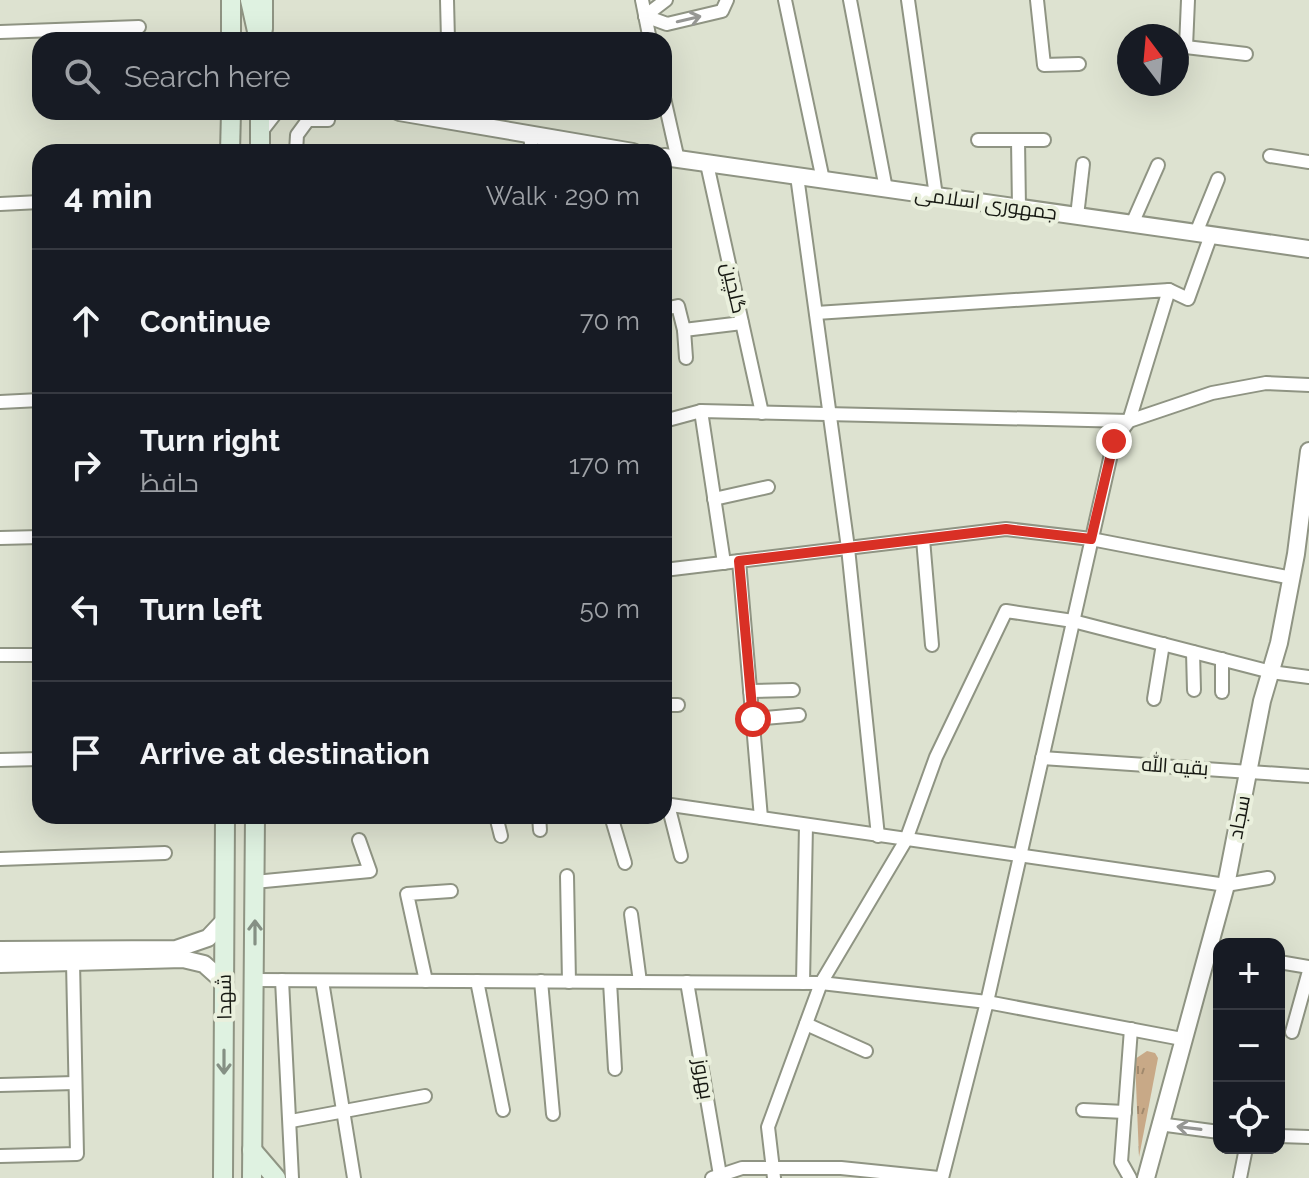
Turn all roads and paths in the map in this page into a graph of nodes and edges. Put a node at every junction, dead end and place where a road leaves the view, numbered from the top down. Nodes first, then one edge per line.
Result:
1 (231, 0) edge
2 (250, 0) edge
3 (263, 0) edge
4 (447, 0) edge
5 (642, 0) edge
6 (666, 0) edge
7 (728, 0) edge
8 (785, 0) edge
9 (850, 0) edge
10 (908, 0) edge
11 (1037, 0) edge
12 (1188, 0) edge
13 (645, 16) junction
14 (1185, 24) edge
15 (139, 27) dead end
16 (0, 32) edge
17 (231, 32) edge
18 (259, 32) edge
19 (261, 32) edge
20 (448, 32) edge
21 (648, 32) edge
22 (1189, 48) edge
23 (1246, 54) dead end
24 (1079, 64) dead end
25 (231, 120) edge
26 (308, 120) edge
27 (448, 120) edge
28 (667, 120) edge
29 (260, 121) edge
30 (530, 135) junction
31 (978, 140) dead end
32 (1018, 140) junction
33 (1044, 140) dead end
34 (230, 144) edge
35 (260, 144) edge
36 (296, 144) edge
37 (531, 144) edge
38 (585, 144) edge
39 (669, 144) edge
40 (1270, 156) dead end
41 (672, 158) edge
42 (1309, 162) edge
43 (707, 164) junction
44 (1083, 164) dead end
45 (1158, 165) dead end
46 (797, 176) junction
47 (1218, 179) dead end
48 (823, 180) junction
49 (886, 189) junction
50 (936, 196) junction
51 (32, 202) edge
52 (0, 204) edge
53 (1019, 208) junction
54 (1077, 216) junction
55 (1132, 224) junction
56 (1204, 234) junction
57 (1309, 249) edge
58 (1169, 290) junction
59 (672, 307) edge
60 (816, 313) junction
61 (742, 323) junction
62 (684, 330) junction
63 (686, 358) dead end
64 (1309, 385) edge
65 (32, 400) edge
66 (0, 402) edge
67 (701, 411) junction
68 (762, 413) junction
69 (829, 415) junction
70 (672, 419) edge
71 (1129, 421) junction
72 (1309, 451) edge
73 (768, 487) dead end
74 (714, 499) junction
75 (32, 537) edge
76 (0, 538) edge
77 (923, 539) junction
78 (1091, 539) junction
79 (848, 548) junction
80 (739, 561) junction
81 (724, 563) junction
82 (672, 569) edge
83 (1292, 578) junction
84 (1073, 621) junction
85 (1163, 644) junction
86 (932, 645) dead end
87 (1193, 652) junction
88 (0, 655) edge
89 (32, 655) edge
90 (1222, 659) junction
91 (1271, 672) junction
92 (1309, 677) edge
93 (793, 690) dead end
94 (1194, 690) dead end
95 (750, 691) junction
96 (1222, 692) dead end
97 (1154, 699) dead end
98 (672, 705) edge
99 (678, 705) dead end
100 (799, 715) dead end
101 (753, 719) junction
102 (1042, 758) junction
103 (32, 759) edge
104 (0, 760) edge
105 (1247, 770) junction
106 (1309, 776) edge
107 (672, 805) edge
108 (761, 818) junction
109 (225, 824) edge
110 (255, 824) edge
111 (498, 824) edge
112 (540, 824) edge
113 (613, 824) edge
114 (672, 824) edge
115 (806, 825) junction
116 (540, 830) dead end
117 (501, 836) dead end
118 (878, 836) junction
119 (359, 840) dead end
120 (906, 840) junction
121 (165, 853) dead end
122 (681, 856) dead end
123 (1019, 857) junction
124 (0, 859) edge
125 (625, 863) dead end
126 (567, 876) dead end
127 (1268, 878) dead end
128 (254, 882) junction
129 (1226, 885) junction
130 (451, 891) dead end
131 (631, 914) dead end
132 (224, 921) junction
133 (1216, 938) edge
134 (0, 950) edge
135 (1213, 952) edge
136 (82, 958) junction
137 (1285, 963) edge
138 (0, 964) edge
139 (1309, 969) edge
140 (255, 980) junction
141 (282, 980) junction
142 (223, 981) junction
143 (322, 981) junction
144 (426, 981) junction
145 (477, 981) junction
146 (541, 981) junction
147 (569, 982) junction
148 (610, 982) junction
149 (640, 982) junction
150 (687, 982) junction
151 (803, 983) junction
152 (821, 983) junction
153 (987, 1002) junction
154 (806, 1024) junction
155 (1131, 1029) junction
156 (1292, 1032) dead end
157 (1182, 1039) junction
158 (866, 1051) dead end
159 (615, 1069) dead end
160 (75, 1083) junction
161 (0, 1085) edge
162 (425, 1096) dead end
163 (503, 1110) dead end
164 (1083, 1110) dead end
165 (344, 1112) junction
166 (1125, 1112) junction
167 (553, 1114) dead end
168 (291, 1121) junction
169 (1159, 1124) junction
170 (1213, 1131) edge
171 (1285, 1136) edge
172 (1309, 1137) edge
173 (252, 1150) junction
174 (1245, 1154) edge
175 (0, 1156) edge
176 (774, 1173) edge
177 (716, 1177) edge
178 (223, 1178) edge
179 (252, 1178) edge
180 (276, 1178) edge
181 (292, 1178) edge
182 (354, 1178) edge
183 (940, 1178) edge
184 (1130, 1178) edge
185 (1146, 1178) edge
186 (1240, 1178) edge

1 - 17 main road
2 - 18 main road
3 - 19 main road
4 - 20 street
5 - 13 street
6 - 13 street
13 -> 7 street
8 - 48 street
9 - 49 street
10 - 50 street
11 - 24 street
12 - 14 street
13 - 21 street
15 - 16 street
22 - 23 street
25 - 34 main road
26 - 36 street
27 - 30 street
28 - 39 street
29 - 35 main road
30 - 37 street
30 - 38 street
31 - 32 street
32 - 33 street
32 - 53 street
40 - 42 street
41 - 43 street, جمهوری اسلامی
43 - 46 street, جمهوری اسلامی
43 - 61 street, گلچین
44 - 54 street
45 - 55 street
46 - 48 street, جمهوری اسلامی
46 - 60 street
47 - 56 street
48 - 49 street, جمهوری اسلامی
49 - 50 street, جمهوری اسلامی
50 - 53 street, جمهوری اسلامی
51 - 52 street
53 - 54 street, جمهوری اسلامی
54 - 55 street, جمهوری اسلامی
55 - 56 street, جمهوری اسلامی
56 - 57 street, جمهوری اسلامی
56 - 58 street
58 - 60 street
58 - 71 street
59 - 62 street
60 - 69 street
61 - 62 street
61 - 68 street, گلچین
62 - 63 street
64 - 71 street
65 - 66 street
67 - 68 street
67 - 70 street
67 - 74 street
68 - 69 street
69 - 71 street
69 - 79 street
71 - 78 street
72 - 83 street, سجاد
73 - 74 street
74 - 81 street
75 - 76 street
77 - 78 street
77 - 79 street
77 - 86 street
78 - 83 street
78 - 84 street
79 - 80 street
79 - 118 street
80 - 81 street
80 - 95 street
81 - 82 street
83 - 91 street, سجاد
84 - 85 street
84 - 102 street
84 - 120 street
85 - 87 street
85 - 97 street
87 - 90 street
87 - 94 street
88 - 89 street
90 - 91 street
90 - 96 street
91 - 92 street
91 - 105 street, سجاد
93 - 95 street
95 - 101 street
98 - 99 street
100 - 101 street
101 - 108 street
102 - 105 street, بقیه الله
102 - 123 street
103 - 104 street
105 - 106 street, بقیه الله
105 - 129 street, سجاد
107 - 108 street
108 - 115 street
109 - 132 main road, شهدا
110 - 128 main road, شهدا
111 - 117 street
112 - 116 street
113 - 125 street
114 - 122 street
115 - 118 street
115 - 151 street
118 - 120 street
119 - 128 street
120 - 123 street
120 - 152 street
121 - 124 street
123 - 129 street
123 - 153 street
126 - 147 street
127 - 129 street
140 -> 128 main road, شهدا
129 - 133 street, سجاد
130 - 144 street
131 - 149 street
132 - 136 street
132 - 142 main road, شهدا
134 - 136 street
135 - 157 street, سجاد
136 - 138 street
136 - 142 street
136 - 160 street
137 - 139 street
139 - 156 street
140 - 141 street
140 - 173 main road, شهدا
141 - 143 street
141 - 168 street
142 -> 178 main road, شهدا
143 - 144 street
143 - 165 street
144 - 145 street
145 - 146 street
145 - 163 street
146 - 147 street
146 - 167 street
147 - 148 street
148 - 149 street
148 - 159 street
149 - 150 street
150 - 151 street
150 - 177 street, بهروز
151 - 152 street
152 - 153 street
152 - 154 street
153 - 155 street
153 - 183 street
154 - 158 street
154 - 176 street
155 - 157 street
155 - 166 street
157 - 169 street, سجاد
160 - 161 street
160 - 175 street
162 - 165 street
164 - 166 street
165 - 168 street
165 - 182 street
166 - 184 street
168 - 181 street
170 -> 169 street
169 - 185 street, سجاد
171 - 172 street
173 - 179 main road, شهدا
173 - 180 main road
174 - 186 street
176 - 177 street
176 - 183 street

